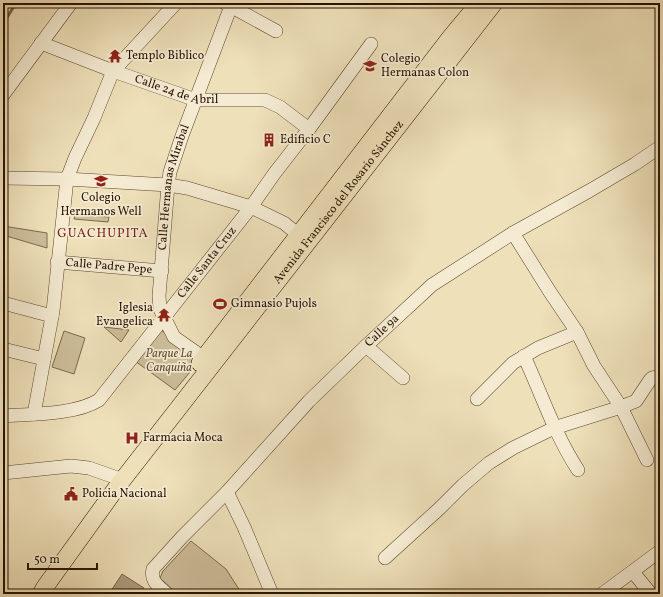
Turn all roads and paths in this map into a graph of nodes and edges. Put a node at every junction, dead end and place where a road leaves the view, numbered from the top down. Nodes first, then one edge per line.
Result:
1 (71, 3) edge
2 (176, 3) edge
3 (479, 3) edge
4 (494, 3) edge
5 (228, 4) edge
6 (276, 31) dead end
7 (41, 43) junction
8 (371, 44) dead end
9 (113, 71) junction
10 (3, 95) edge
11 (196, 100) junction
12 (309, 129) junction
13 (660, 147) edge
14 (3, 178) edge
15 (67, 179) junction
16 (168, 185) junction
17 (251, 207) junction
18 (513, 234) junction
19 (303, 238) junction
20 (57, 262) junction
21 (162, 271) junction
22 (3, 303) edge
23 (52, 316) junction
24 (163, 318) junction
25 (578, 332) junction
26 (366, 346) junction
27 (3, 349) edge
28 (524, 356) junction
29 (44, 358) junction
30 (204, 358) junction
31 (660, 376) edge
32 (403, 378) dead end
33 (477, 399) dead end
34 (621, 407) junction
35 (34, 414) junction
36 (3, 416) edge
37 (554, 428) junction
38 (647, 460) dead end
39 (578, 470) dead end
40 (3, 473) edge
41 (118, 477) junction
42 (227, 492) junction
43 (660, 551) edge
44 (385, 558) dead end
45 (634, 572) junction
46 (30, 594) edge
47 (41, 594) edge
48 (167, 594) edge
49 (272, 594) edge
50 (602, 594) edge
51 (650, 594) edge

1 - 7 street
2 - 9 street
3 - 19 main road, Avenida Francisco del Rosario Sánchez
4 - 19 main road, Avenida Francisco del Rosario Sánchez
5 - 6 street
5 - 11 street, Calle Hermanas Mirabal
7 - 9 street, Calle 24 de Abril
7 - 10 street
8 - 12 street, Calle Santa Cruz
9 - 11 street, Calle 24 de Abril
9 - 15 street
11 - 12 street, Calle 24 de Abril
11 - 16 street, Calle Hermanas Mirabal
12 - 17 street, Calle Santa Cruz
13 - 18 street, Calle 9a
14 - 15 street
15 - 16 street
15 - 20 street
16 - 17 street
16 - 21 street, Calle Hermanas Mirabal
17 - 19 street
17 - 24 street, Calle Santa Cruz
18 - 25 street
18 - 26 street, Calle 9a
19 - 30 main road, Avenida Francisco del Rosario Sánchez
19 - 41 main road, Avenida Francisco del Rosario Sánchez
20 - 21 street, Calle Padre Pepe
20 - 23 street
21 - 24 street, Calle Hermanas Mirabal
22 - 23 street
23 - 29 street
24 - 30 street, Calle Hermanas Mirabal
24 - 35 street, Calle Santa Cruz
25 - 28 street
25 - 34 street
26 - 32 street
26 - 42 street, Calle 9a
27 - 29 street
28 - 33 street
28 - 37 street
29 - 35 street
30 - 41 main road, Avenida Francisco del Rosario Sánchez
31 - 34 street
34 - 37 street
34 - 38 street
35 - 36 street, Calle Santa Cruz
37 - 39 street
37 - 44 street
40 - 41 street
41 - 46 main road, Avenida Francisco del Rosario Sánchez
41 - 47 main road, Avenida Francisco del Rosario Sánchez
42 - 48 street, Calle 9a
42 - 49 street
43 - 45 street
45 - 50 street
45 - 51 street

